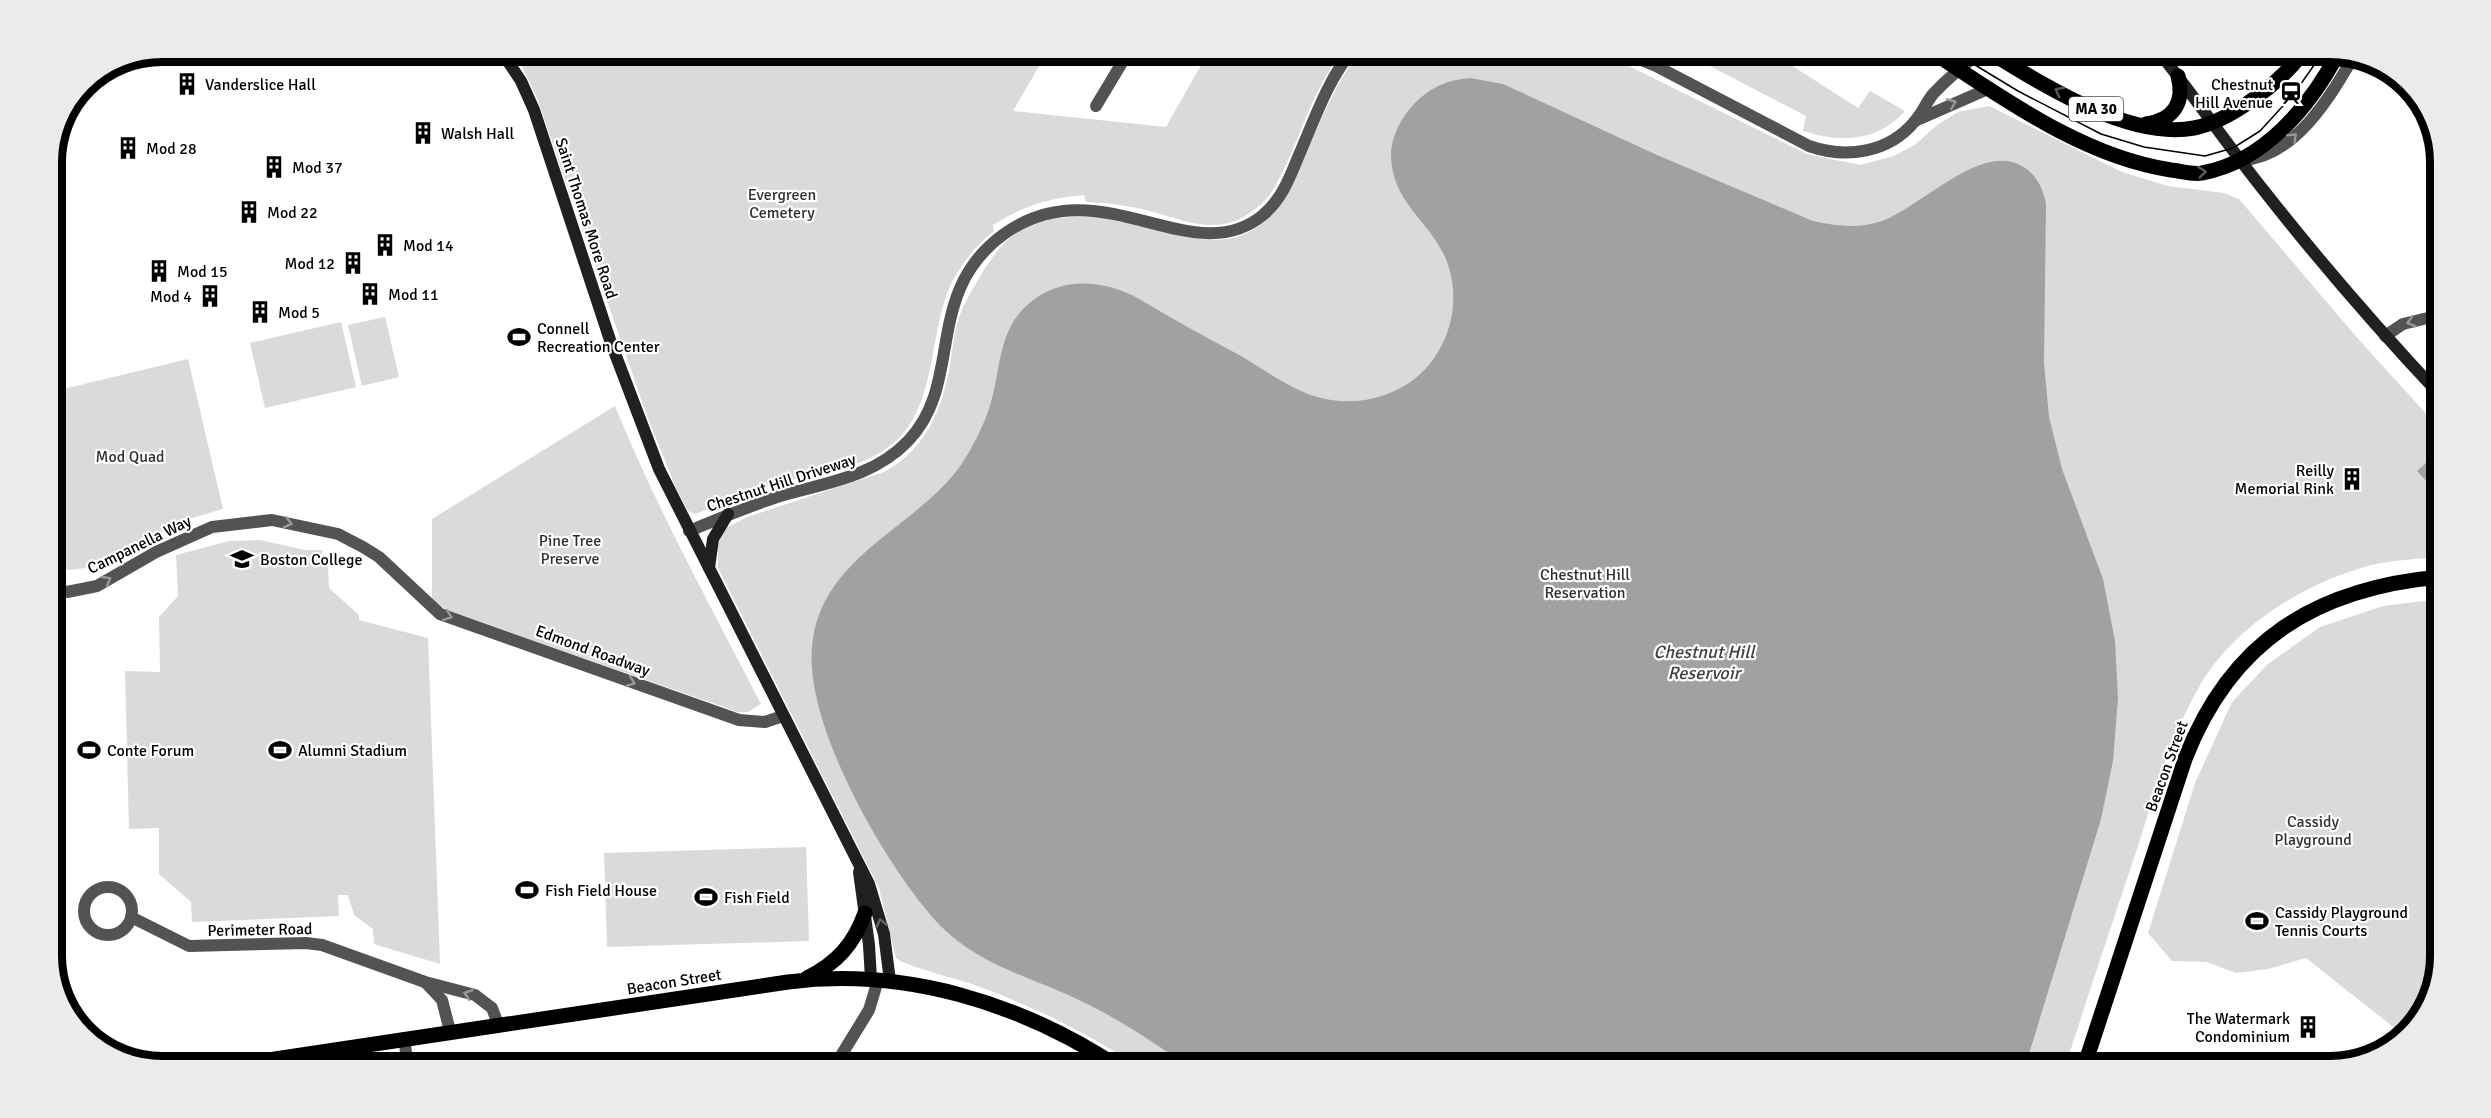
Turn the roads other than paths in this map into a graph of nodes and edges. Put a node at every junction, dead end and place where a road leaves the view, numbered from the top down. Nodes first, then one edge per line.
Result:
1 (508, 62) edge
2 (1122, 62) edge
3 (1345, 62) edge
4 (1646, 62) edge
5 (1949, 62) edge
6 (1969, 62) edge
7 (2008, 62) edge
8 (2167, 62) edge
9 (2294, 62) edge
10 (2333, 62) edge
11 (2349, 63) edge
12 (1960, 69) junction
13 (2178, 76) junction
14 (1989, 88) junction
15 (1096, 106) dead end
16 (1916, 121) junction
17 (2214, 122) junction
18 (2140, 125) junction
19 (2241, 160) junction
20 (2429, 318) edge
21 (2385, 336) junction
22 (2429, 384) edge
23 (728, 514) junction
24 (689, 531) junction
25 (709, 570) junction
26 (2430, 578) edge
27 (402, 580) joint
28 (62, 591) edge
29 (783, 716) junction
30 (857, 859) junction
31 (865, 913) junction
32 (131, 917) dead end
33 (802, 980) junction
34 (879, 980) junction
35 (425, 982) junction
36 (498, 1024) junction
37 (450, 1031) junction
38 (404, 1038) junction
39 (290, 1056) edge
40 (405, 1056) edge
41 (841, 1056) edge
42 (1100, 1056) edge
43 (2088, 1056) edge

1 - 24 main road, Saint Thomas More Road
2 - 15 street
3 - 23 street, Chestnut Hill Driveway
4 - 16 street
5 - 12 main road, MA 30
6 - 12 street
18 -> 7 main road, MA 30
8 - 13 main road
9 - 17 main road, MA 30
10 - 19 main road, MA 30
19 -> 11 street
12 - 14 main road, MA 30
12 - 16 street
13 - 17 main road
13 - 18 main road
16 -> 14 street
14 -> 19 main road, MA 30
17 - 18 main road, MA 30
17 - 19 main road
19 - 21 main road
20 -> 21 street
21 - 22 main road
23 - 24 street, Chestnut Hill Driveway
23 - 25 main road
24 - 25 main road
25 - 29 main road
26 - 43 main road, Beacon Street
28 -> 27 street, Campanella Way
27 -> 29 street, Edmond Roadway
29 - 30 main road
30 - 31 main road
34 -> 30 main road
31 - 33 main road
31 - 34 main road
32 - 35 street, Perimeter Road
33 - 34 main road, Beacon Street
33 - 36 main road, Beacon Street
34 - 41 street
34 - 42 main road, Beacon Street
36 -> 35 street, Perimeter Road
35 - 37 street
36 - 37 main road, Beacon Street
37 - 38 main road, Beacon Street
38 - 39 main road, Beacon Street
38 - 40 street

